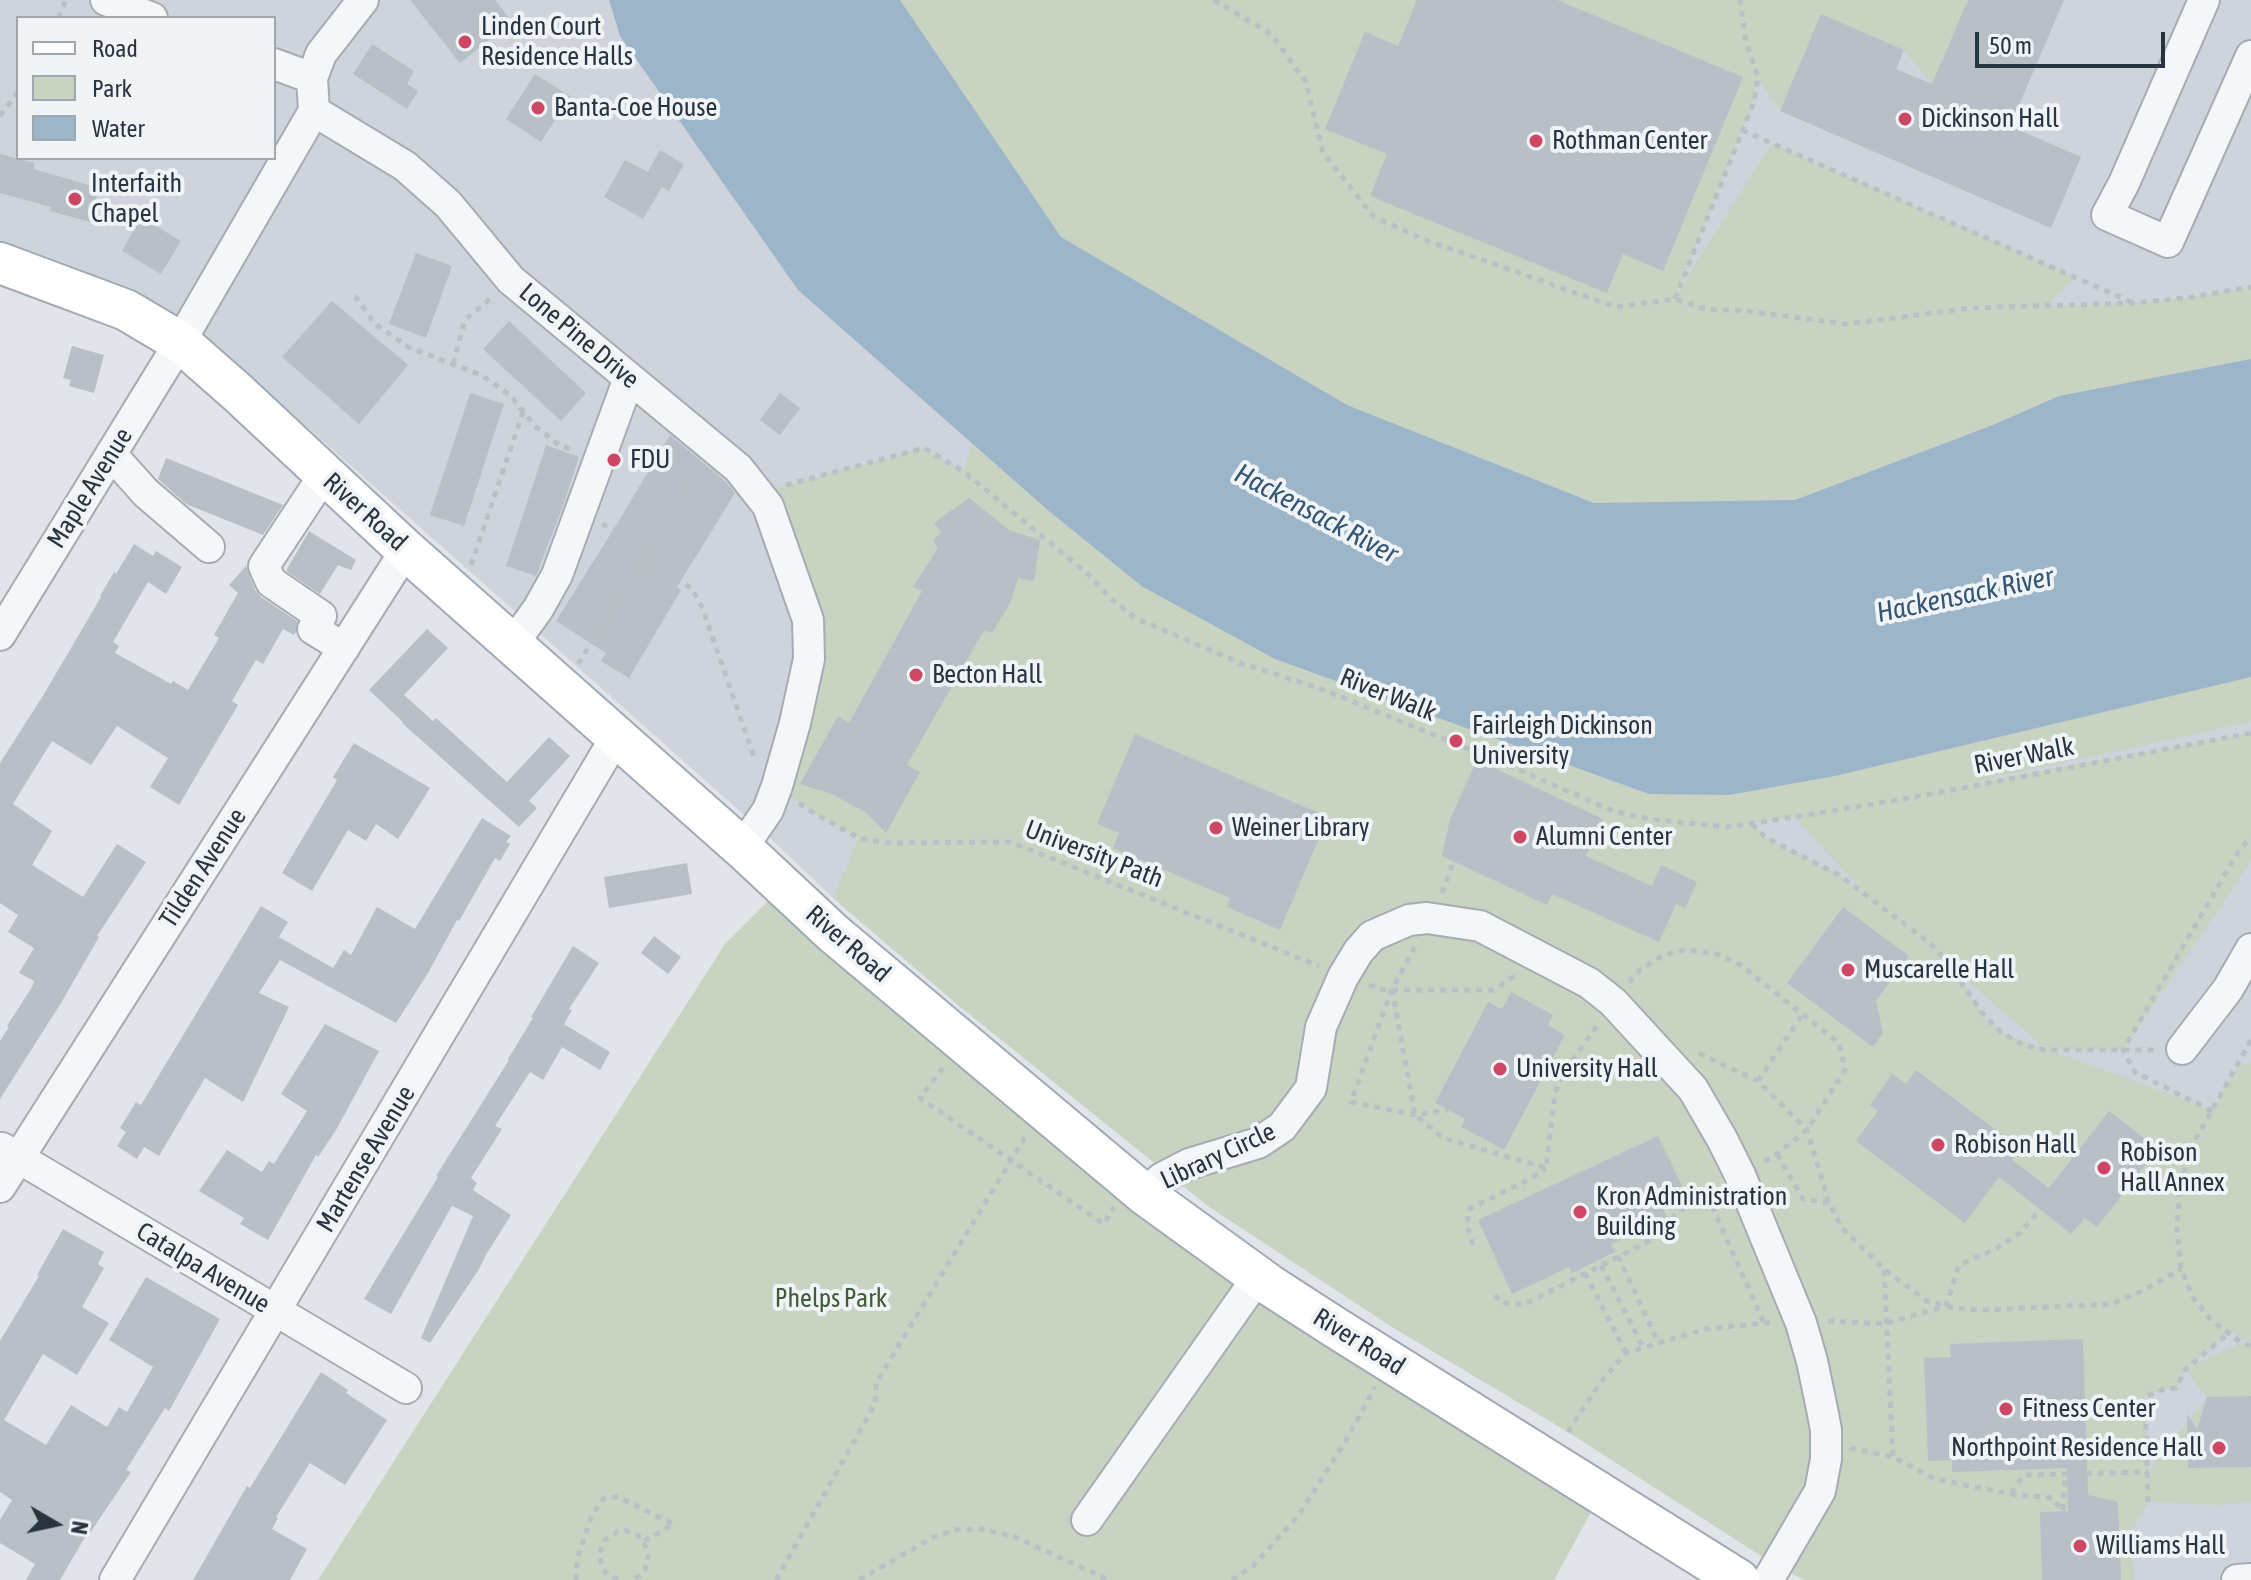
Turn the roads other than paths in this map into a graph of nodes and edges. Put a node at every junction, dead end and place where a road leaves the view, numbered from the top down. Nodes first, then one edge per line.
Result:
1 (106, 0) edge
2 (363, 0) edge
3 (2204, 0) edge
4 (147, 16) edge
5 (2251, 56) edge
6 (276, 65) edge
7 (312, 78) junction
8 (314, 111) junction
9 (0, 263) edge
10 (180, 342) junction
11 (629, 378) junction
12 (111, 454) junction
13 (324, 475) junction
14 (209, 547) dead end
15 (406, 550) junction
16 (0, 635) edge
17 (512, 645) junction
18 (344, 648) junction
19 (616, 737) junction
20 (742, 848) junction
21 (2251, 949) edge
22 (2182, 1049) road end
23 (9, 1152) edge
24 (0, 1187) edge
25 (1137, 1188) junction
26 (1258, 1277) junction
27 (275, 1311) junction
28 (406, 1388) dead end
29 (1087, 1520) dead end
30 (2251, 1579) edge
31 (115, 1580) edge
32 (1739, 1580) edge
33 (1768, 1580) edge
34 (2237, 1580) edge

1 - 4 street
2 - 7 street
3 - 5 street
6 - 7 street
7 - 8 street
8 - 10 street
8 - 11 street, Lone Pine Drive
9 - 10 main road, River Road
10 - 12 street, Maple Avenue
10 - 13 main road, River Road
11 - 17 street
11 - 20 street, Lone Pine Drive
12 - 14 street
12 - 16 street, Maple Avenue
13 - 15 main road, River Road
13 - 18 street
15 - 17 main road, River Road
15 - 18 street, Tilden Avenue
17 - 19 main road, River Road
18 - 23 street, Tilden Avenue
19 - 20 main road, River Road
19 - 27 street, Martense Avenue
20 - 25 main road, River Road
21 - 22 street
23 - 24 street, Tilden Avenue
23 - 27 street, Catalpa Avenue
25 - 26 main road, River Road
25 - 33 street, Library Circle
26 - 29 street
26 - 32 main road, River Road
27 - 28 street, Catalpa Avenue
27 - 31 street, Martense Avenue
30 - 34 street

